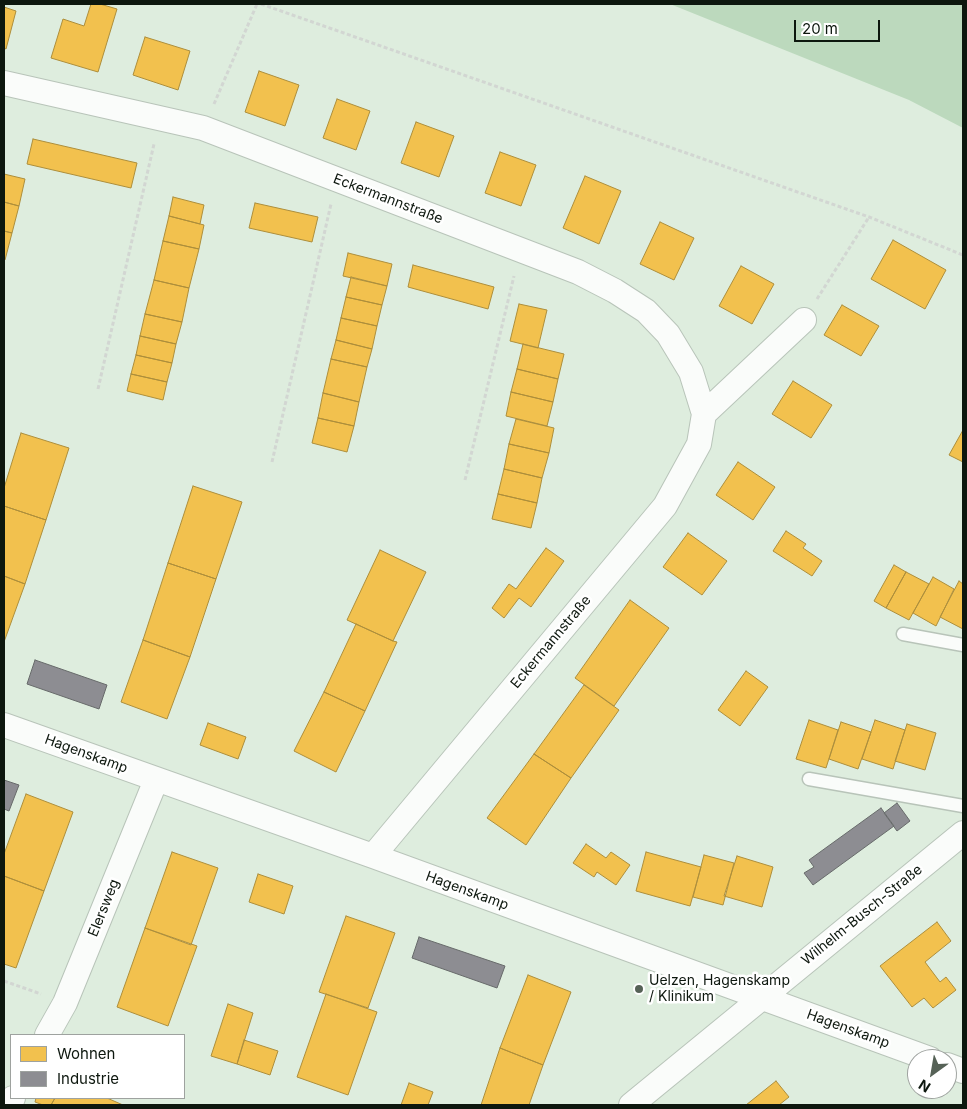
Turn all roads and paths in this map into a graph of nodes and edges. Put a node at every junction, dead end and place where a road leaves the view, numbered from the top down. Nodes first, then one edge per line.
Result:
1 (259, 4) edge
2 (4, 83) edge
3 (160, 118) junction
4 (203, 128) junction
5 (336, 179) junction
6 (869, 217) junction
7 (520, 249) junction
8 (963, 255) edge
9 (804, 320) joint
10 (98, 390) dead end
11 (704, 414) junction
12 (272, 462) dead end
13 (465, 480) dead end
14 (903, 634) dead end
15 (963, 645) edge
16 (4, 725) edge
17 (809, 779) dead end
18 (156, 780) junction
19 (963, 806) edge
20 (963, 833) edge
21 (373, 856) junction
22 (4, 981) edge
23 (762, 998) junction
24 (65, 1003) junction
25 (47, 1034) edge
26 (907, 1051) edge
27 (631, 1105) edge

1 - 4 path
1 - 6 path
2 - 3 street, Eckermannstraße
3 - 4 street, Eckermannstraße
3 - 10 path
4 - 5 street, Eckermannstraße
5 - 7 street, Eckermannstraße
5 - 12 path
6 - 8 path
6 - 9 path
7 - 11 street, Eckermannstraße
7 - 13 path
9 - 11 street
11 - 21 street, Eckermannstraße
14 - 15 lane
16 - 18 street, Hagenskamp
17 - 19 lane
18 - 21 street, Hagenskamp
18 - 24 street, Elersweg
20 - 23 street, Wilhelm-Busch-Straße
21 - 23 street, Hagenskamp
22 - 24 path
23 - 26 street, Hagenskamp
23 - 27 street, Wilhelm-Busch-Straße
24 - 25 street, Elersweg

